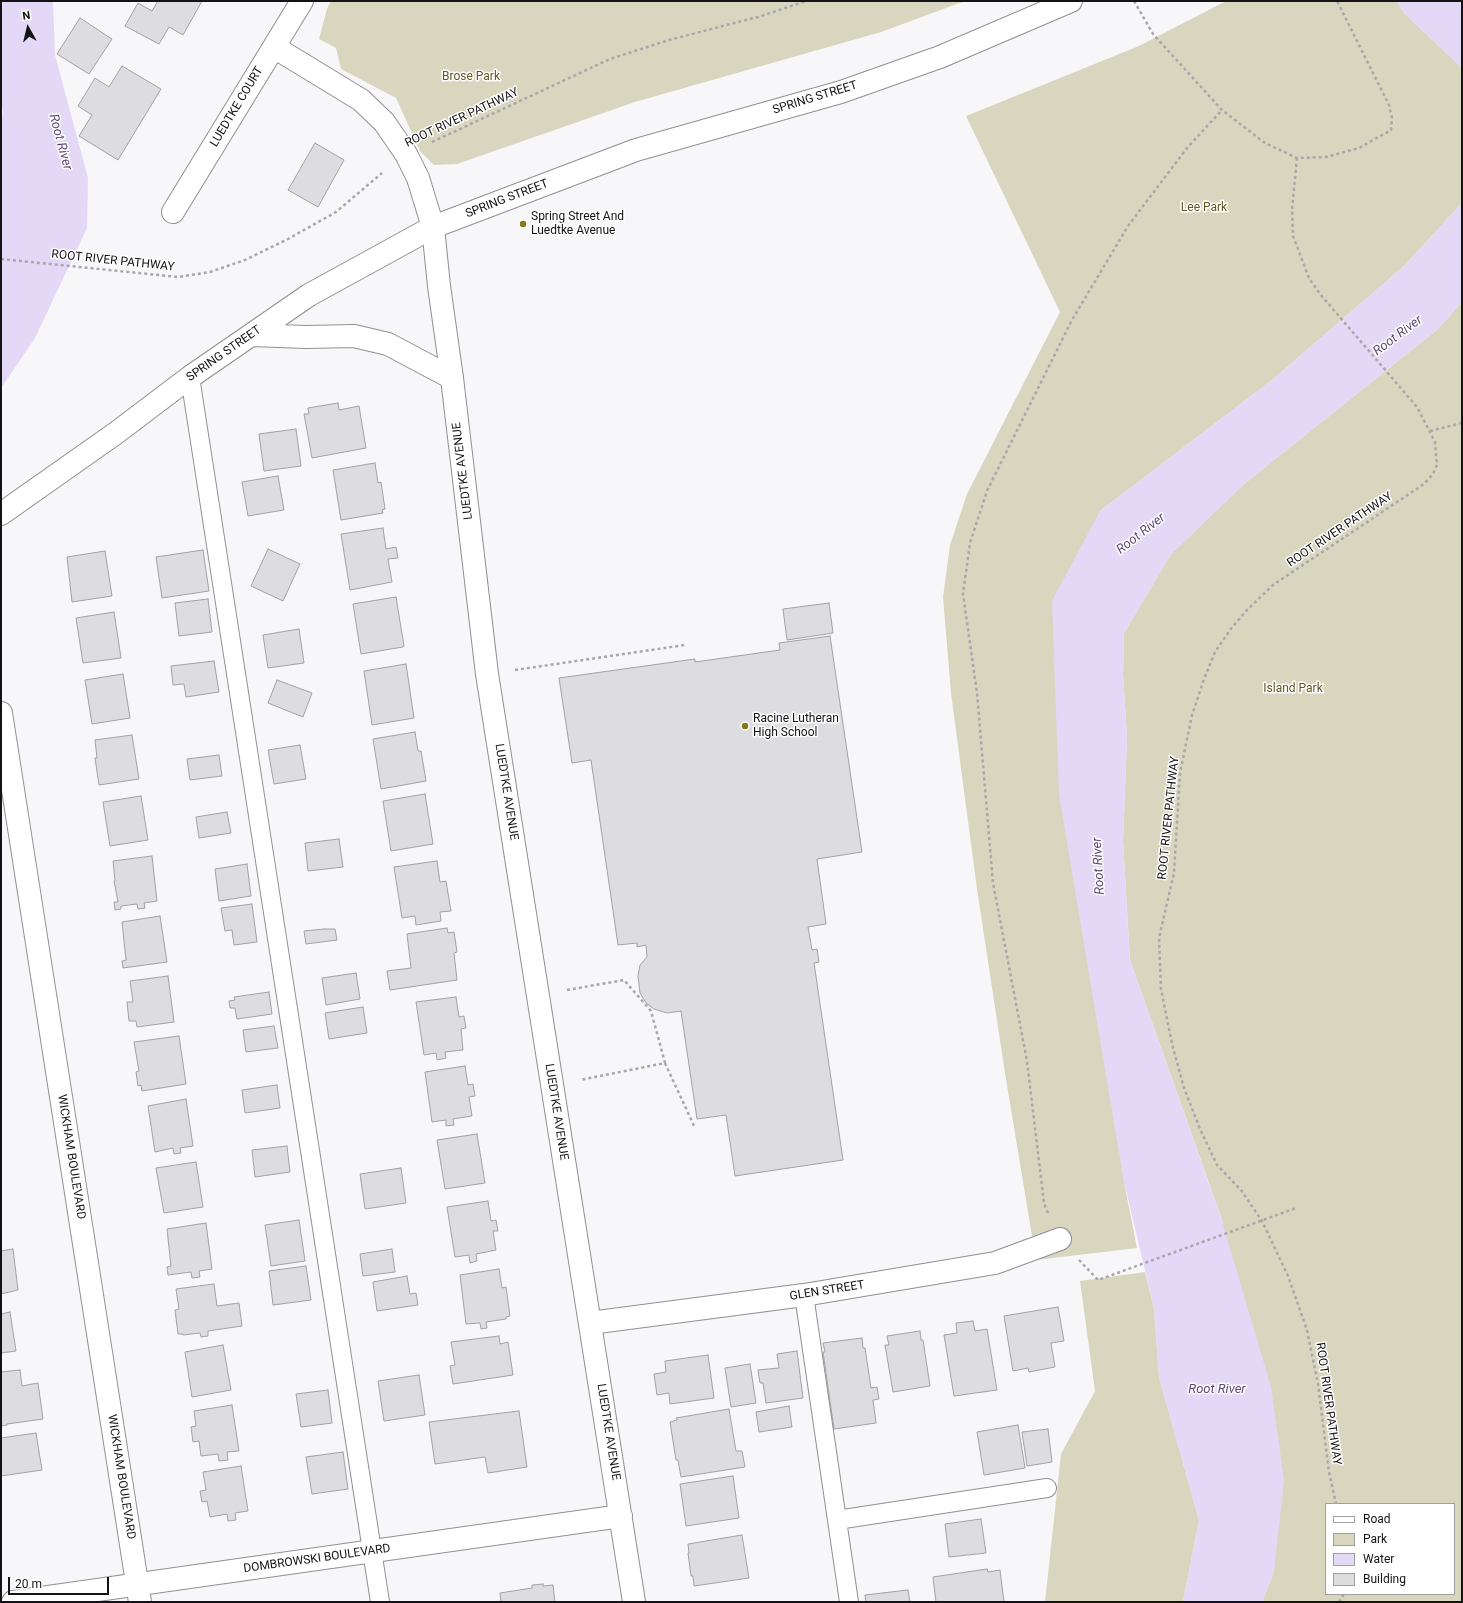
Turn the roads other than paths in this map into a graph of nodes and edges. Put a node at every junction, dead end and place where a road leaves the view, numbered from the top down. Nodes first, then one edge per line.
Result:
1 (302, 1) edge
2 (1071, 1) edge
3 (274, 47) junction
4 (173, 212) dead end
5 (433, 227) junction
6 (251, 335) junction
7 (190, 377) junction
8 (452, 378) junction
9 (1, 514) edge
10 (1, 713) edge
11 (1060, 1239) road end
12 (804, 1295) junction
13 (590, 1323) junction
14 (1047, 1488) dead end
15 (621, 1516) junction
16 (837, 1520) junction
17 (373, 1551) junction
18 (139, 1593) edge
19 (13, 1602) edge
20 (380, 1602) edge
21 (634, 1602) edge
22 (849, 1602) edge

1 - 3 street, LUEDTKE COURT
2 - 5 street, SPRING STREET
3 - 4 street, LUEDTKE COURT
3 - 5 street, LUEDTKE AVENUE
5 - 6 street, SPRING STREET
5 - 8 street, LUEDTKE AVENUE
6 - 7 street, SPRING STREET
6 - 8 street
7 - 9 street, SPRING STREET
7 - 17 lane
8 - 13 street, LUEDTKE AVENUE
10 - 18 street, WICKHAM BOULEVARD
11 - 12 street, GLEN STREET
12 - 13 street, GLEN STREET
12 - 16 lane
13 - 15 street, LUEDTKE AVENUE
14 - 16 lane
15 - 17 street, DOMBROWSKI BOULEVARD
15 - 21 street, LUEDTKE AVENUE
16 - 22 lane
17 - 18 street, DOMBROWSKI BOULEVARD
17 - 20 lane
18 - 19 street, DOMBROWSKI BOULEVARD

